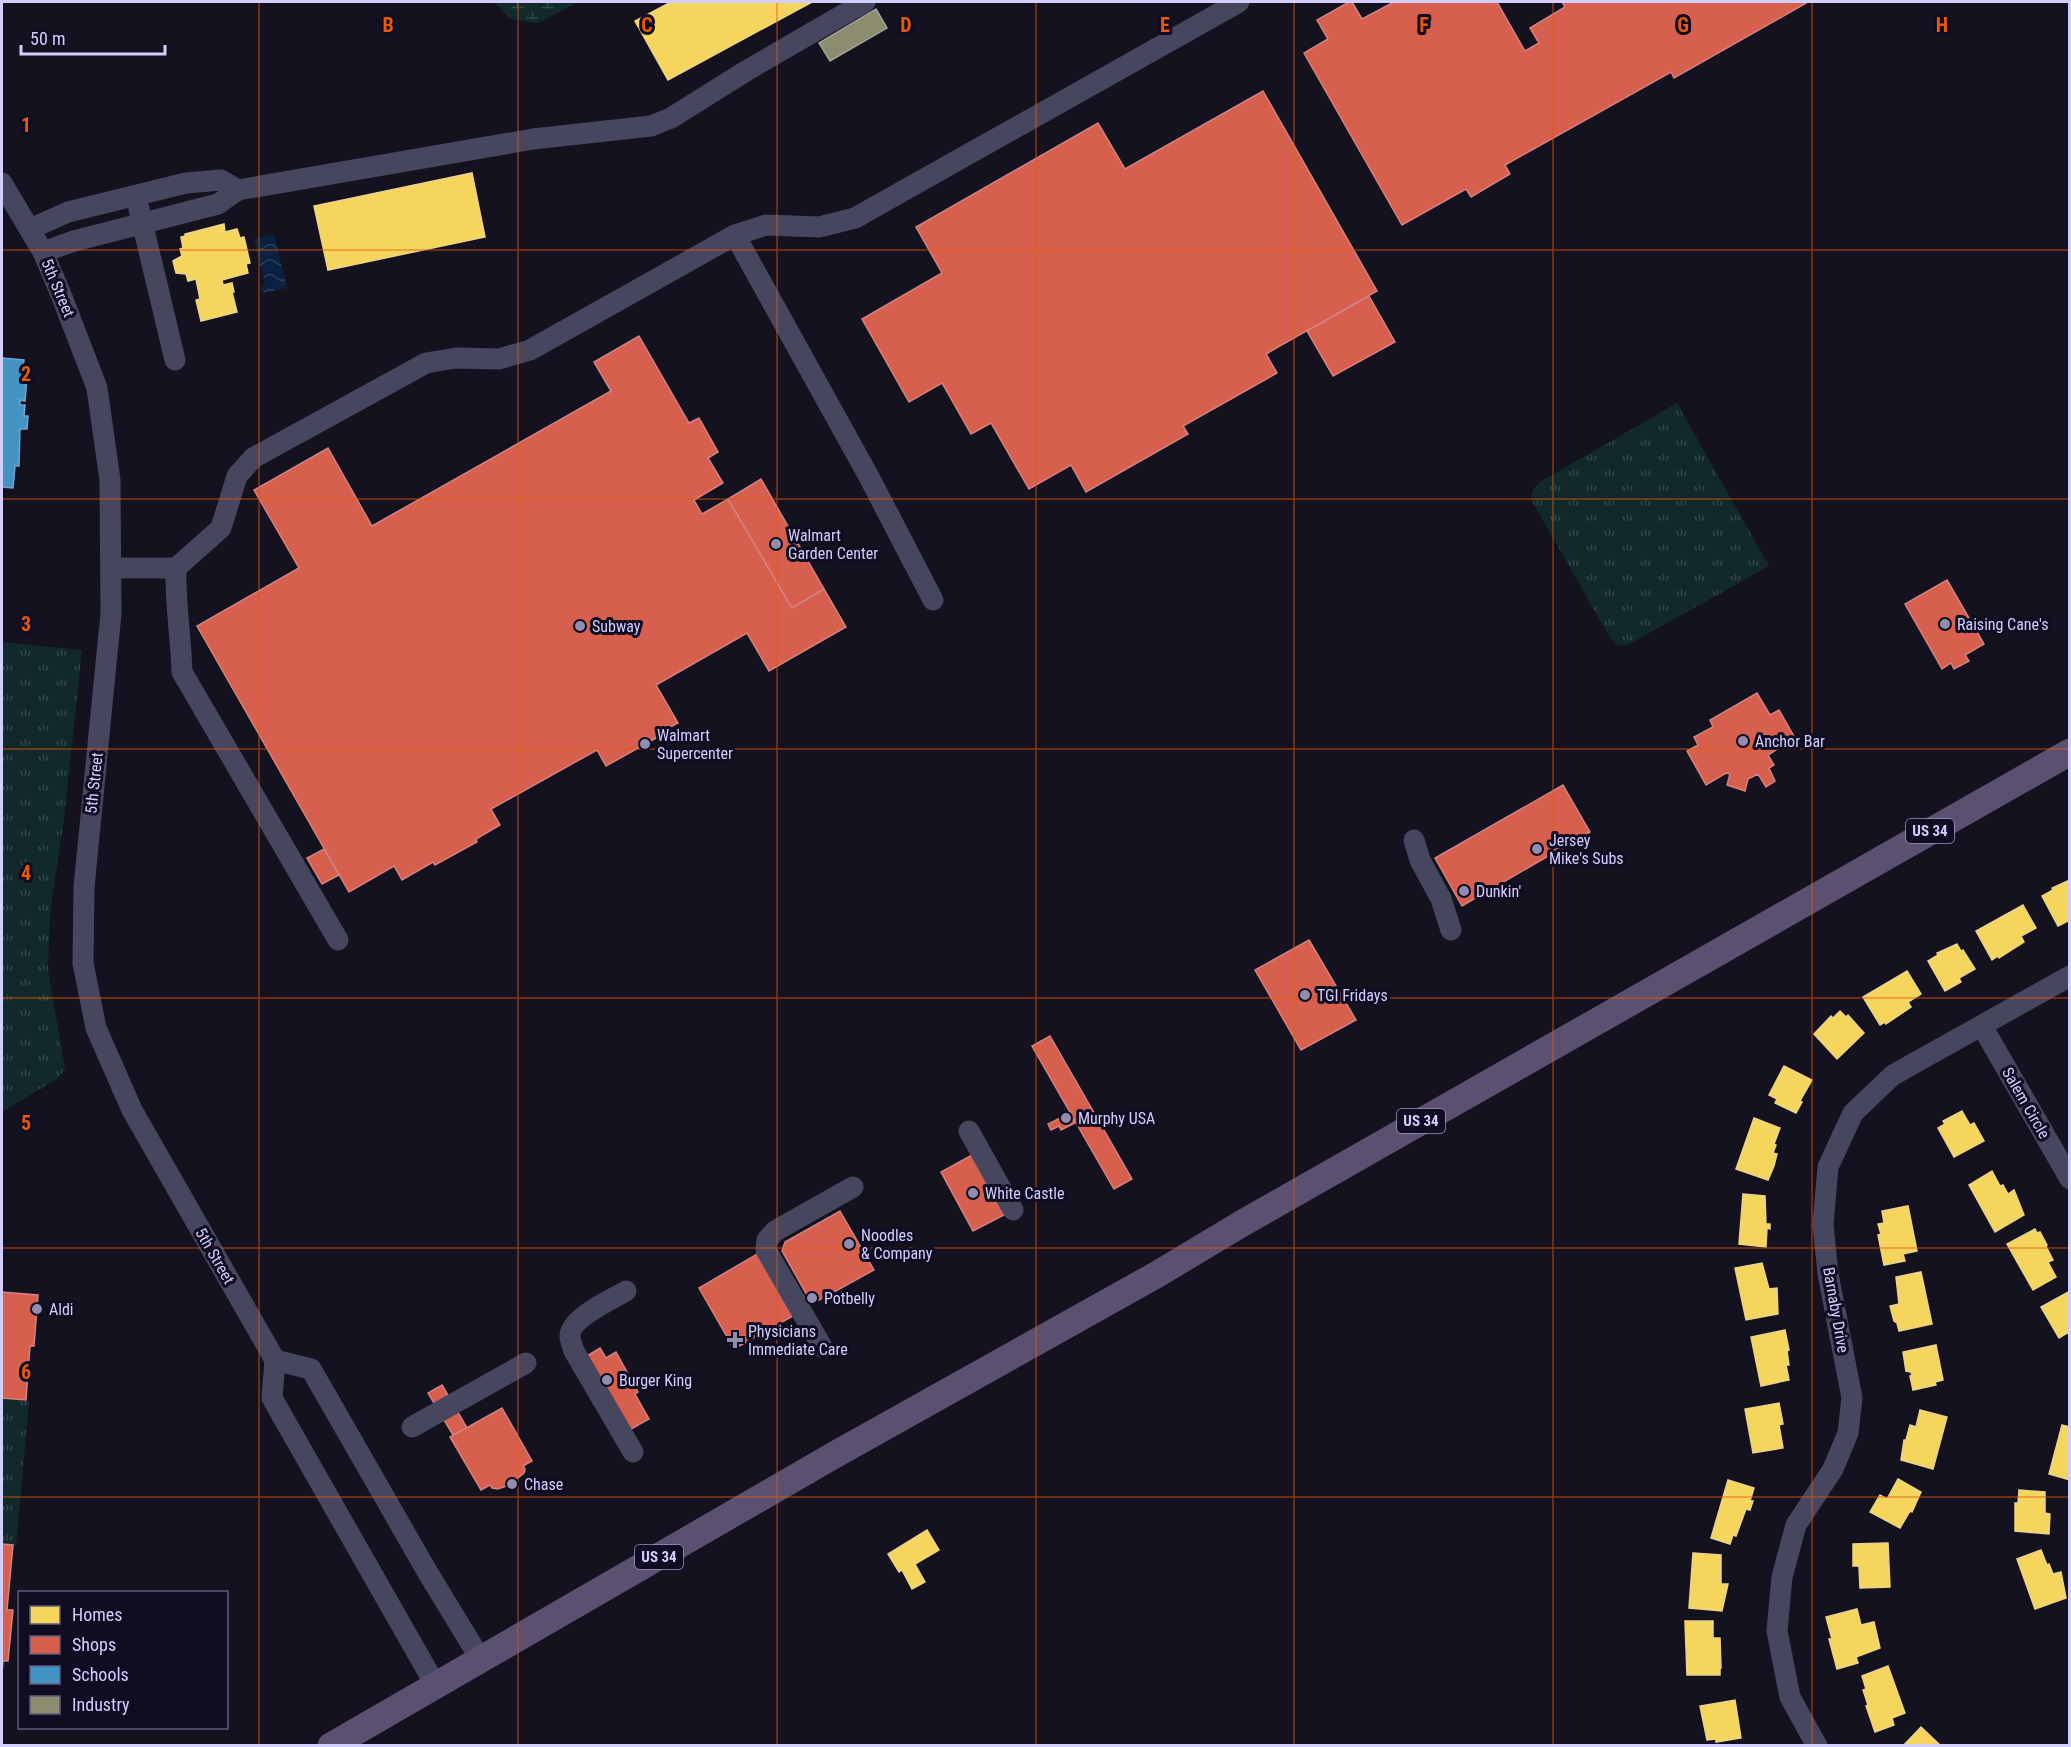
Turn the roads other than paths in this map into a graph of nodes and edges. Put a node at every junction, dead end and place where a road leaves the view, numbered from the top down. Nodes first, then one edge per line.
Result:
1 (865, 2) edge
2 (1239, 2) edge
3 (2, 183) edge
4 (177, 185) junction
5 (238, 190) junction
6 (134, 195) junction
7 (183, 213) junction
8 (142, 223) junction
9 (30, 229) junction
10 (735, 235) junction
11 (42, 252) junction
12 (175, 360) dead end
13 (111, 568) junction
14 (176, 568) junction
15 (933, 600) dead end
16 (2070, 752) edge
17 (1414, 840) dead end
18 (1451, 930) dead end
19 (338, 940) dead end
20 (2070, 976) edge
21 (1982, 1026) junction
22 (969, 1131) dead end
23 (2070, 1179) edge
24 (854, 1186) dead end
25 (1013, 1210) dead end
26 (626, 1292) dead end
27 (822, 1347) dead end
28 (275, 1360) junction
29 (526, 1363) dead end
30 (412, 1427) dead end
31 (633, 1452) dead end
32 (481, 1660) junction
33 (436, 1686) junction
34 (331, 1746) edge
35 (1818, 1746) edge

1 - 5 street
2 - 10 street
3 - 9 street, 5th Street
4 - 5 street
4 - 6 street
4 - 7 street
5 - 7 street
6 - 8 street
6 - 9 street
7 - 8 street
8 - 11 street
8 - 12 street
9 - 11 street, 5th Street
10 - 14 street
10 - 15 street
11 - 13 street, 5th Street
13 - 14 street
13 - 28 street, 5th Street
14 - 19 street
16 - 32 main road, US 34
17 - 18 street
20 - 21 street, Barnaby Drive
21 - 23 street, Salem Circle
21 - 35 street, Barnaby Drive
22 - 25 street
24 - 27 street
26 - 31 street
28 - 32 street
28 - 33 street
29 - 30 street
32 - 33 main road, US 34
33 - 34 main road, US 34

